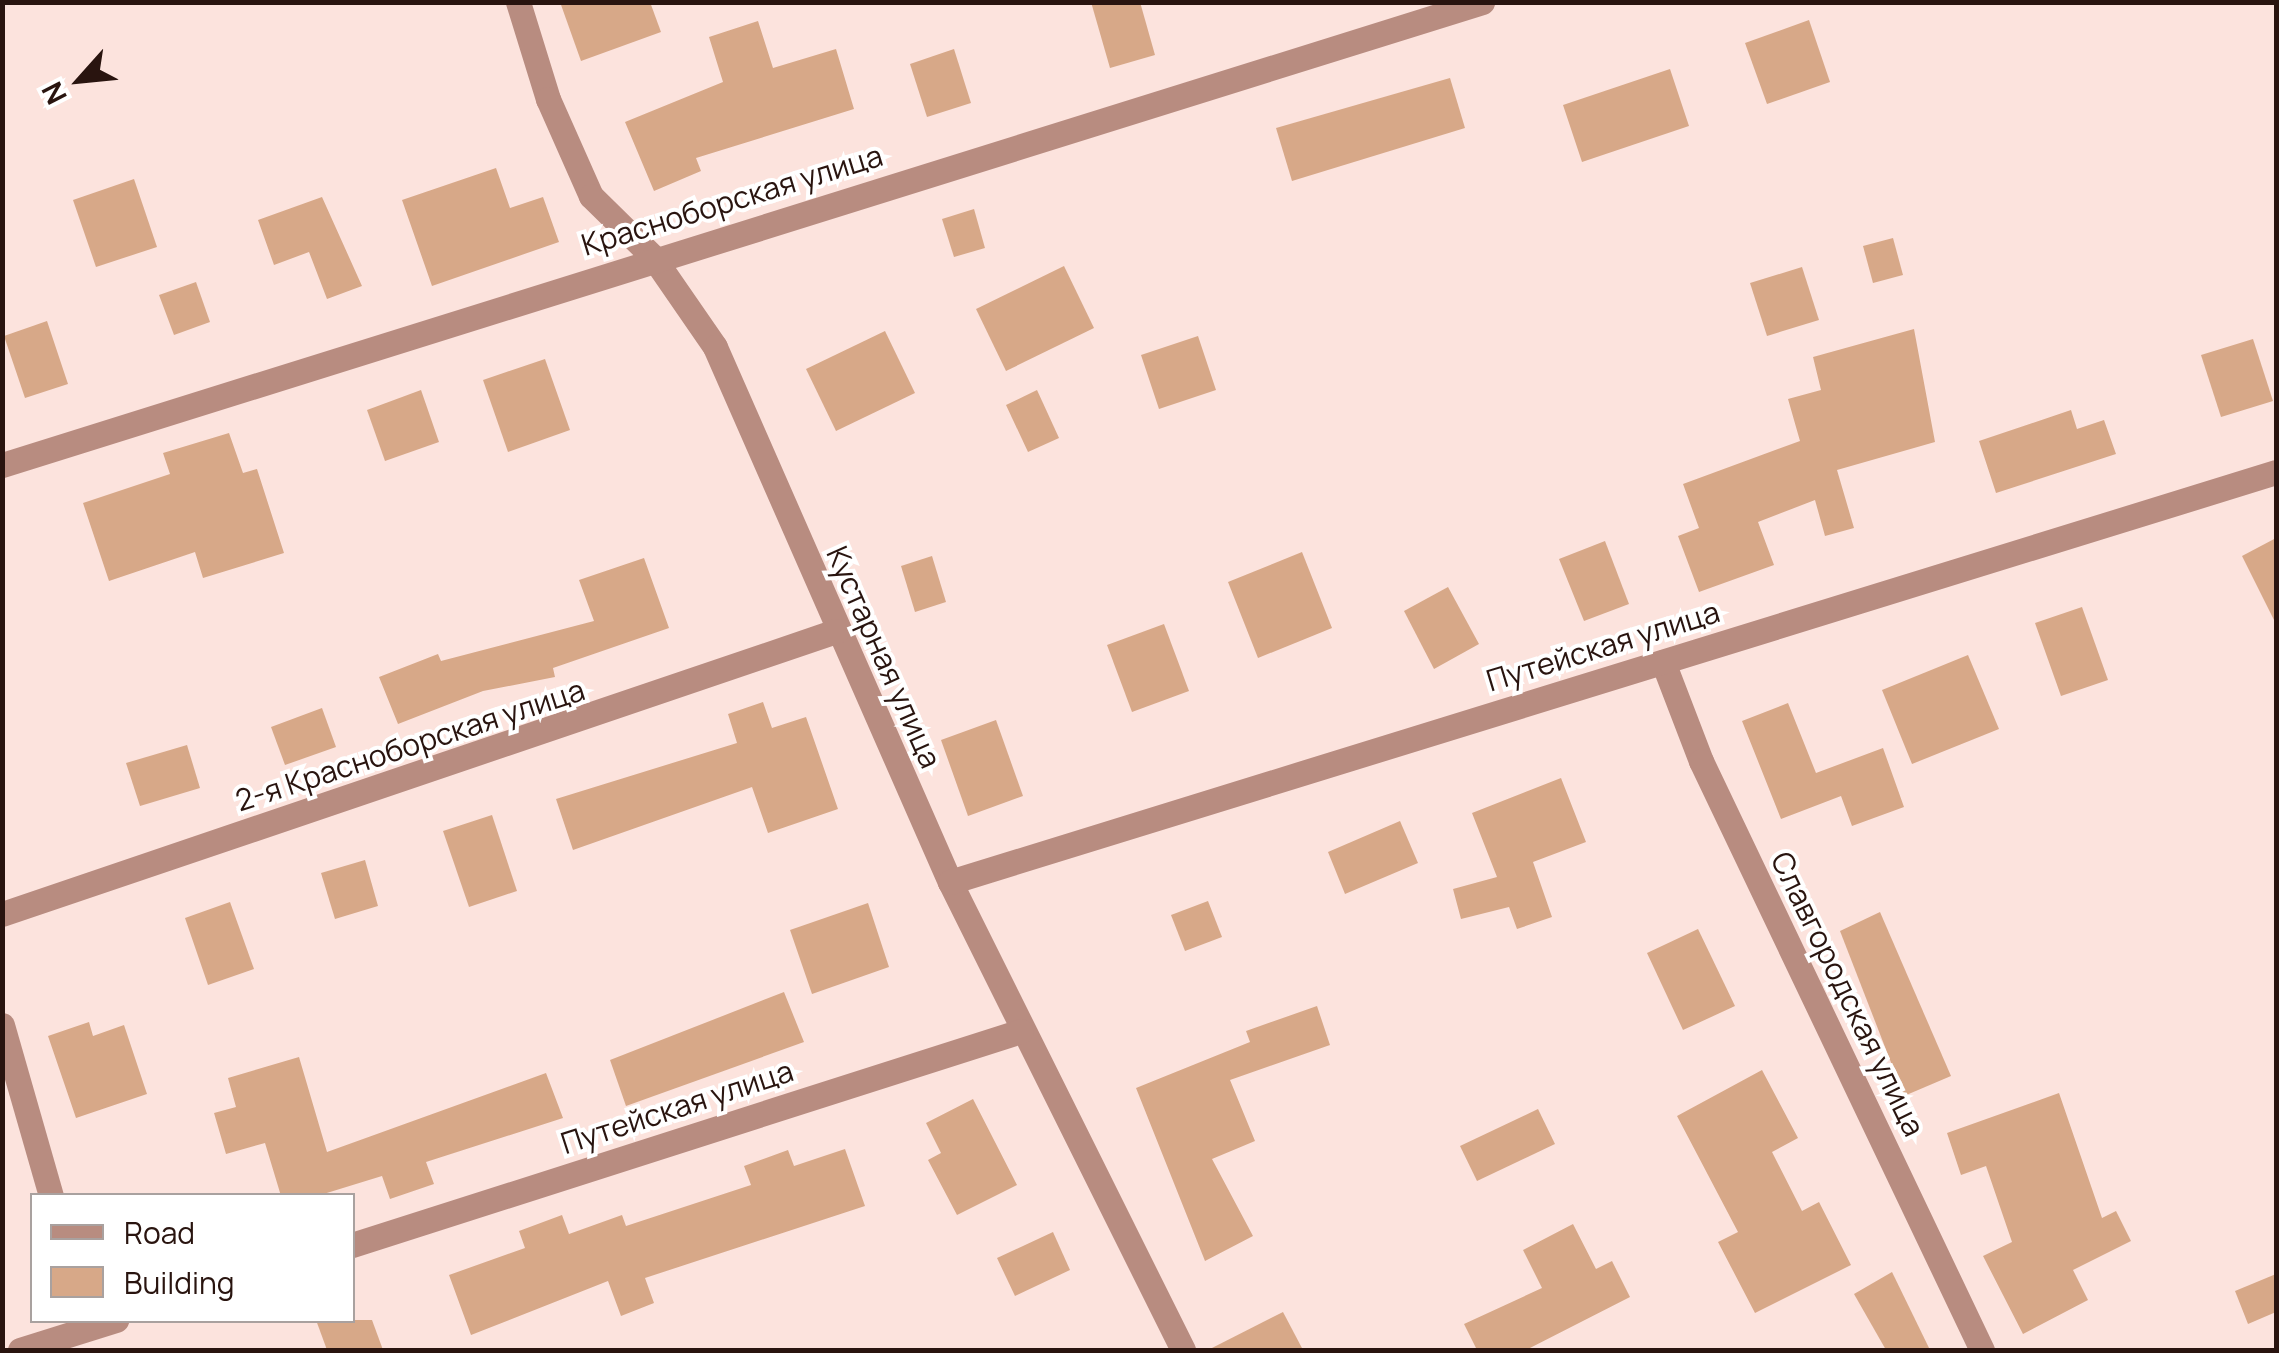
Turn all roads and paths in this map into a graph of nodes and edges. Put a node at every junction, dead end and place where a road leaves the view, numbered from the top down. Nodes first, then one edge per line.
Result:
1 (518, 2) edge
2 (1482, 2) edge
3 (653, 257) junction
4 (2, 465) edge
5 (2276, 472) edge
6 (836, 631) junction
7 (1663, 662) junction
8 (950, 882) junction
9 (2, 914) edge
10 (2, 1026) edge
11 (1021, 1030) junction
12 (51, 1193) edge
13 (355, 1244) edge
14 (92, 1333) edge
15 (20, 1350) edge
16 (1182, 1350) edge
17 (1982, 1350) edge

1 - 3 street, Кустарная улица
2 - 3 street, Красноборская улица
3 - 4 street, Красноборская улица
3 - 6 street, Кустарная улица
5 - 7 street, Путейская улица
6 - 8 street, Кустарная улица
6 - 9 street, 2-я Красноборская улица
7 - 8 street, Путейская улица
7 - 17 street, Славгородская улица
8 - 11 street, Кустарная улица
10 - 12 street
11 - 13 street, Путейская улица
11 - 16 street, Кустарная улица
14 - 15 street

